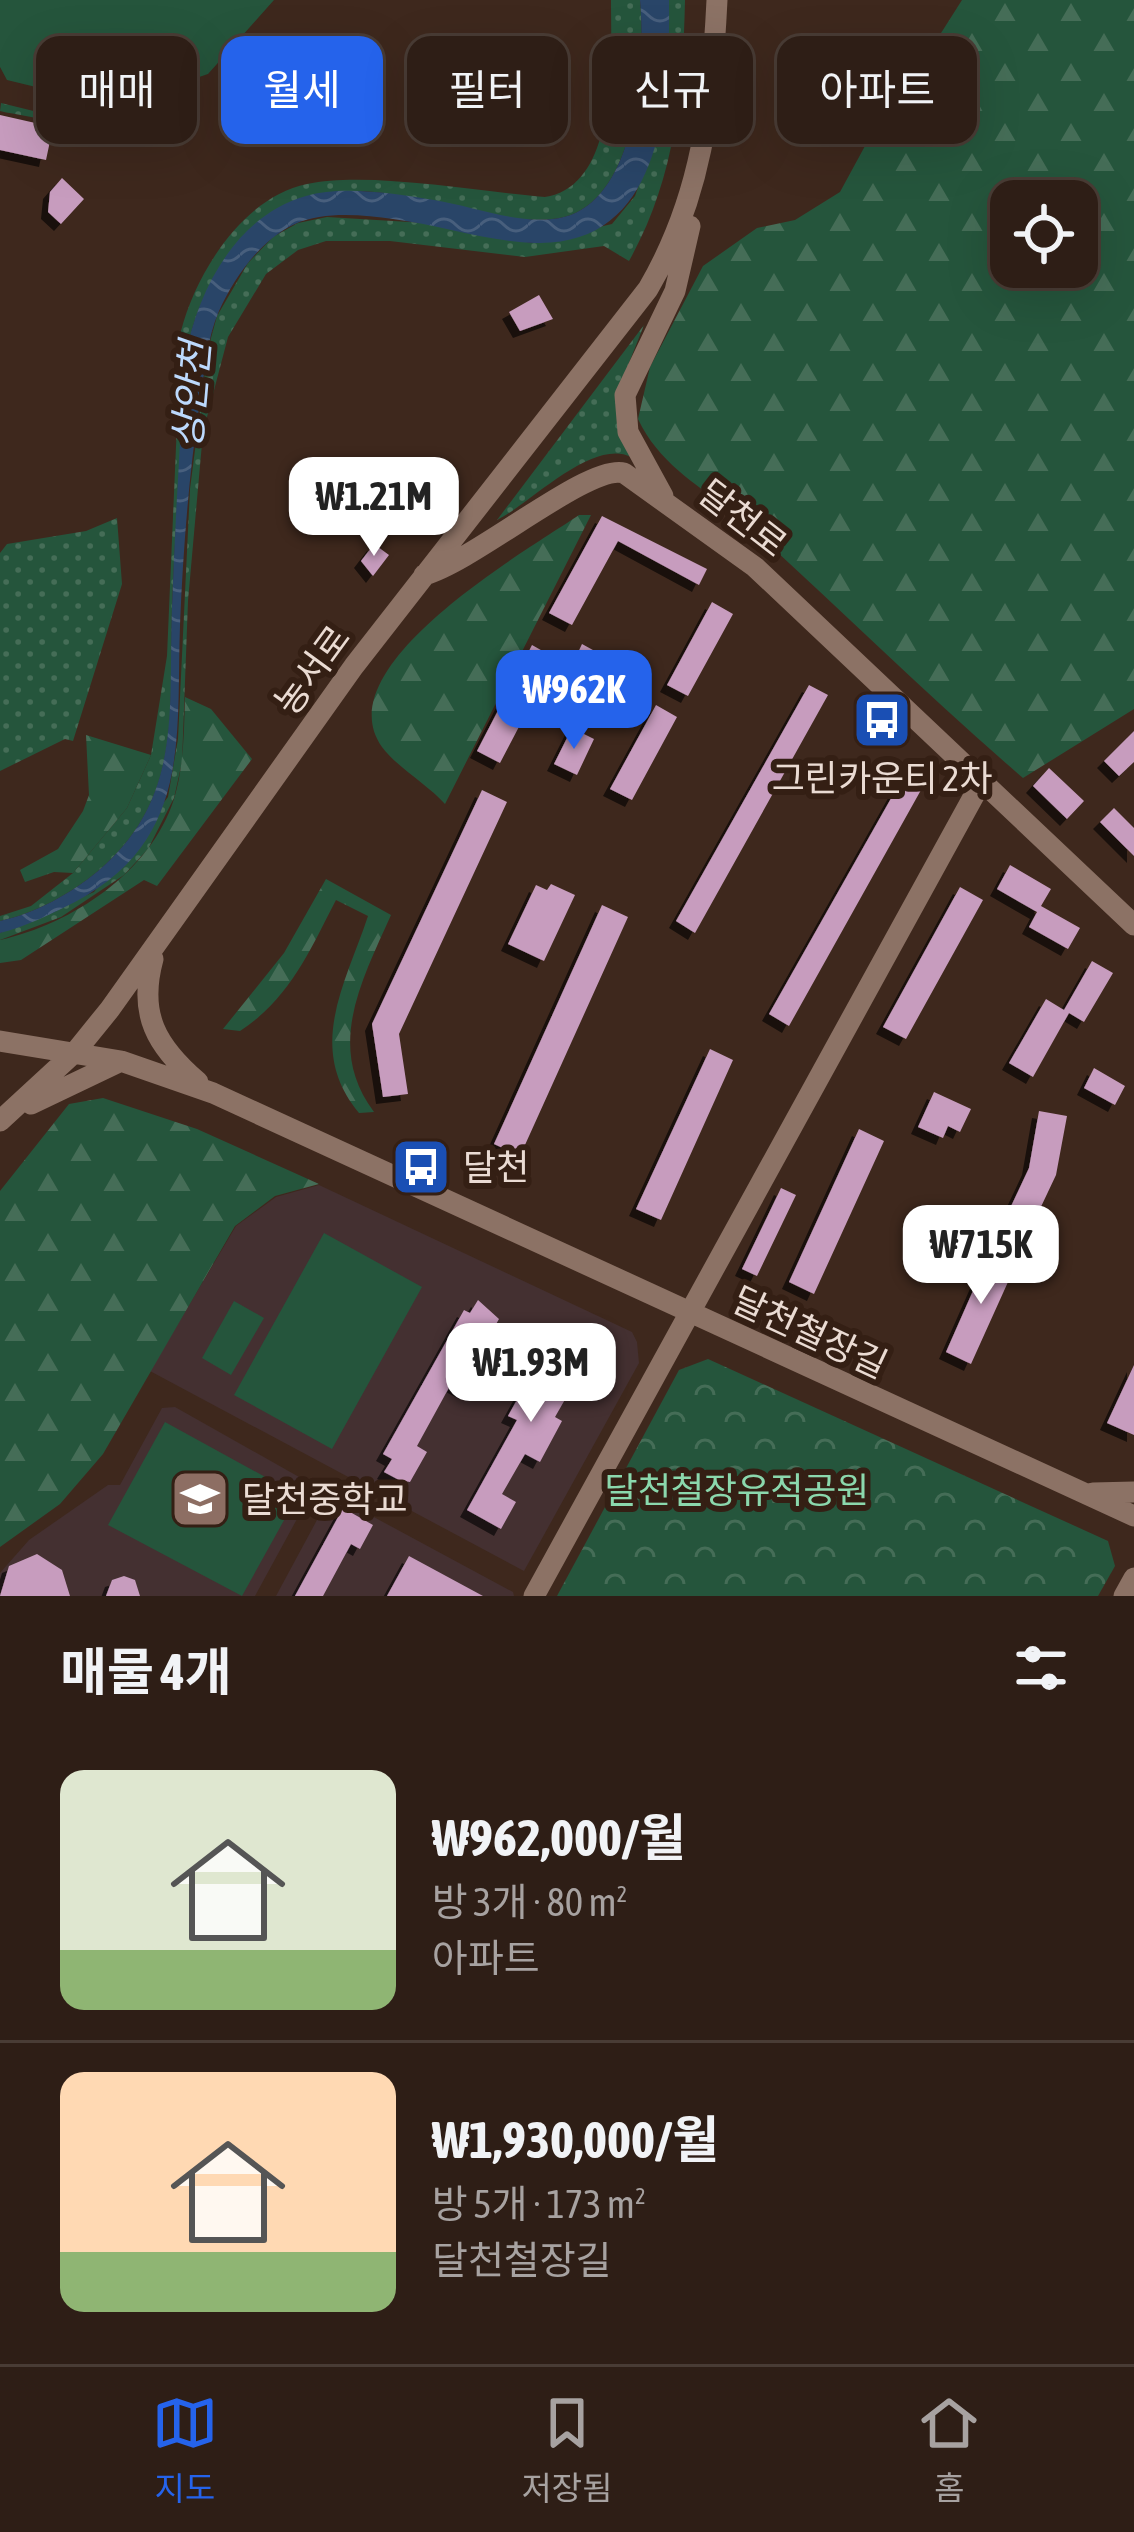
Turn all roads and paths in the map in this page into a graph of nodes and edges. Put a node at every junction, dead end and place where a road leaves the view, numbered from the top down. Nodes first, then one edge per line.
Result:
1 (717, 0) edge
2 (694, 191) junction
3 (667, 501) junction
4 (424, 575) junction
5 (982, 781) junction
6 (1134, 925) edge
7 (157, 946) junction
8 (0, 1041) edge
9 (76, 1051) junction
10 (121, 1061) junction
11 (213, 1093) junction
12 (4, 1118) edge
13 (687, 1312) junction
14 (1075, 1489) junction
15 (1134, 1492) edge
16 (1134, 1516) edge
17 (1134, 1578) edge
18 (534, 1596) edge
19 (1124, 1596) edge

1 - 2 street, 농서로
2 - 3 street
2 - 4 street, 농서로
3 - 4 street, 달천로
3 - 5 street, 달천로
4 - 7 street, 농서로
5 - 6 street, 달천로
5 - 13 street
7 - 9 street, 농서로
7 - 11 street
8 - 9 street
9 - 10 street
9 - 12 street, 농서로
10 - 11 street
10 - 12 street
11 - 13 street
13 - 14 street, 달천철장길
13 - 18 street, 달천철장길
14 - 15 street
14 - 16 street, 달천철장길
17 - 19 street

